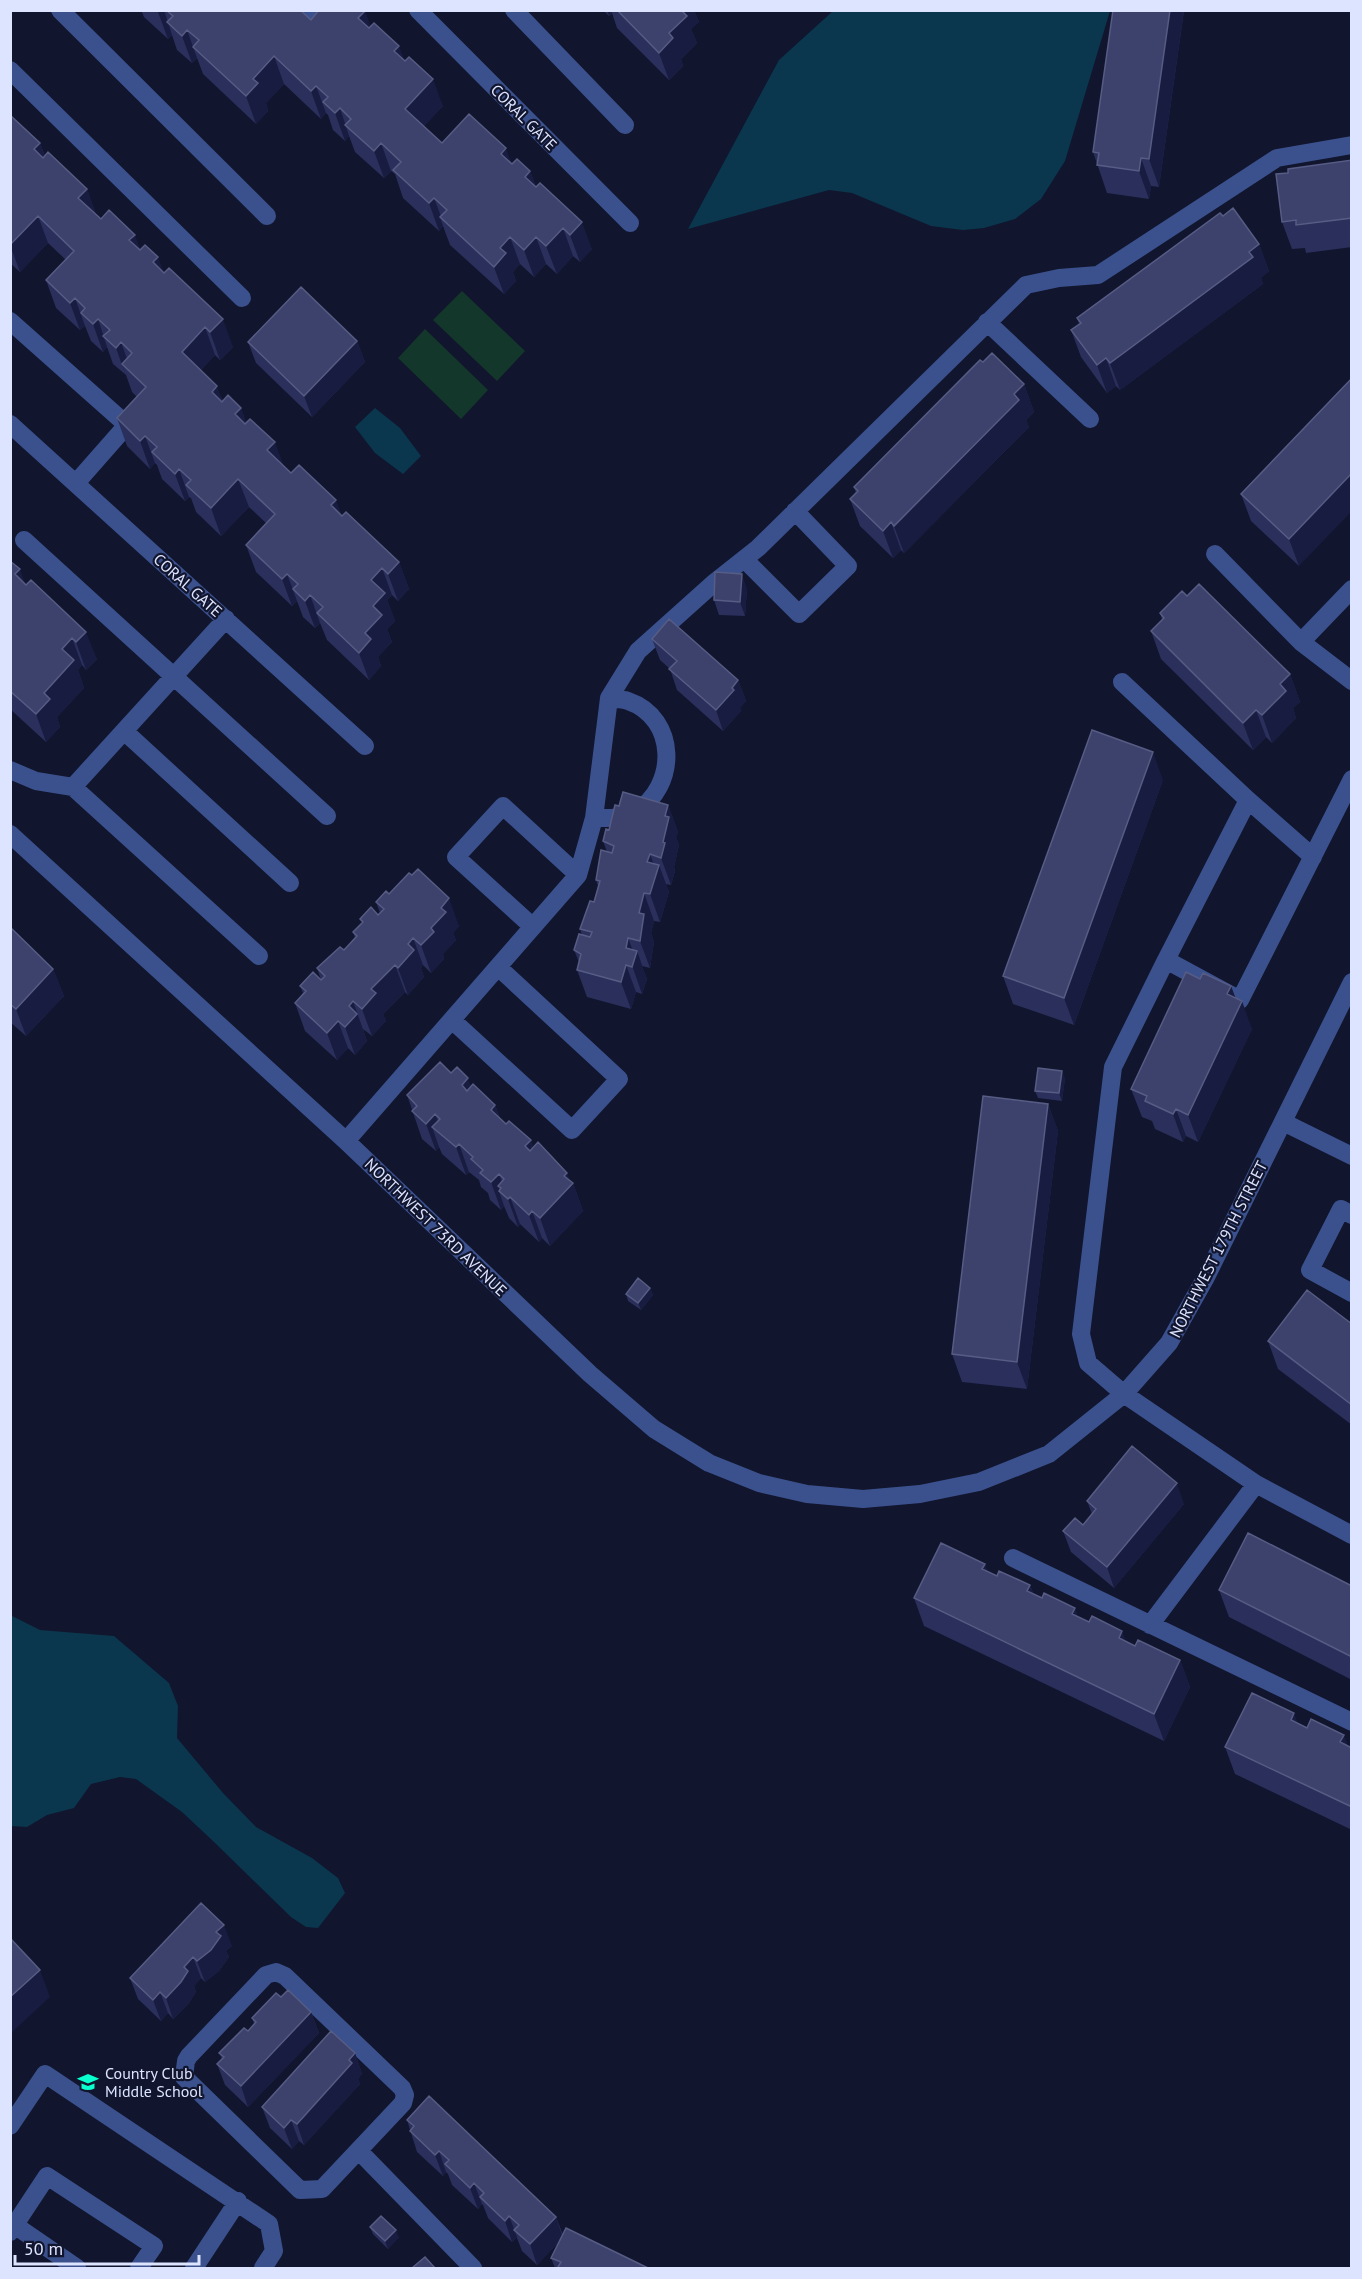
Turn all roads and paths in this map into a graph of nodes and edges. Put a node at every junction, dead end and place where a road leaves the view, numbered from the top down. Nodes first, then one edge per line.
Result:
1 (60, 10) edge
2 (307, 10) edge
3 (340, 10) edge
4 (418, 10) edge
5 (514, 10) edge
6 (10, 70) edge
7 (625, 125) dead end
8 (1352, 145) edge
9 (267, 216) dead end
10 (630, 223) dead end
11 (242, 298) dead end
12 (10, 321) edge
13 (987, 322) junction
14 (1090, 419) dead end
15 (10, 424) edge
16 (76, 483) junction
17 (795, 512) junction
18 (24, 540) dead end
19 (1215, 554) dead end
20 (744, 559) junction
21 (1352, 589) edge
22 (226, 619) junction
23 (1301, 642) junction
24 (173, 676) junction
25 (1352, 681) edge
26 (1122, 682) dead end
27 (609, 698) junction
28 (124, 731) junction
29 (365, 746) dead end
30 (10, 770) edge
31 (1352, 779) edge
32 (73, 787) junction
33 (1248, 800) junction
34 (327, 816) dead end
35 (594, 818) junction
36 (10, 834) edge
37 (1313, 857) junction
38 (578, 875) junction
39 (290, 883) dead end
40 (533, 927) junction
41 (259, 956) dead end
42 (1166, 960) junction
43 (498, 967) junction
44 (1352, 982) edge
45 (452, 1020) junction
46 (1283, 1122) junction
47 (346, 1141) junction
48 (1352, 1156) edge
49 (1352, 1215) edge
50 (1352, 1293) edge
51 (1124, 1394) junction
52 (1256, 1484) junction
53 (920, 1494) joint
54 (1352, 1534) edge
55 (1013, 1558) dead end
56 (1150, 1625) junction
57 (1352, 1722) edge
58 (10, 2126) edge
59 (359, 2151) junction
60 (237, 2201) junction
61 (12, 2227) edge
62 (77, 2268) edge
63 (139, 2268) edge
64 (194, 2268) edge
65 (263, 2268) edge
66 (473, 2268) edge

1 - 9 street
2 - 3 street
4 - 10 street, CORAL GATE
5 - 7 street
6 - 11 street
8 - 13 street
12 - 16 street
13 - 14 street
13 - 17 street
15 - 16 street, CORAL GATE
16 - 22 street, CORAL GATE
17 - 20 street
17 - 20 street
18 - 24 street
19 - 23 street
20 - 27 street
21 - 23 street
22 - 24 street
22 - 29 street, CORAL GATE
23 - 25 street
24 - 28 street
24 - 34 street
26 - 33 street
27 - 35 street
27 - 35 street
28 - 32 street
28 - 39 street
30 - 32 street
31 - 37 street
32 - 41 street
33 - 37 street
33 - 42 street
35 - 38 street
36 - 47 street, NORTHWEST 73RD AVENUE
37 - 42 street
38 - 40 street
38 - 40 street
40 - 43 street
42 - 51 street
43 - 45 street
43 - 45 street
44 - 46 street, NORTHWEST 179TH STREET
45 - 47 street
46 - 48 street
46 - 51 street, NORTHWEST 179TH STREET
47 - 53 street, NORTHWEST 73RD AVENUE
49 - 50 street
51 - 52 street
51 - 53 street, NORTHWEST 179TH STREET
52 - 54 street
52 - 56 street
55 - 56 street
56 - 57 street
58 - 60 street
59 - 59 street
59 - 66 street
60 - 64 street
60 - 65 street
61 - 62 street
61 - 63 street

